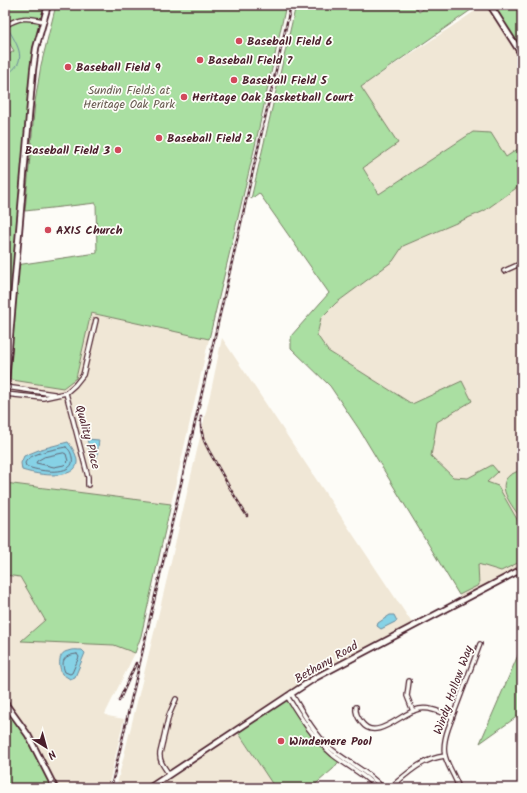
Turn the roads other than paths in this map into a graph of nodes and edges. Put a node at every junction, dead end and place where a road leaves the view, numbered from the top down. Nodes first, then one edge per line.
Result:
1 (48, 5) edge
2 (490, 5) edge
3 (43, 21) junction
4 (5, 26) edge
5 (522, 55) edge
6 (522, 263) edge
7 (504, 272) dead end
8 (96, 320) dead end
9 (6, 387) edge
10 (66, 393) junction
11 (5, 394) edge
12 (58, 395) junction
13 (88, 486) dead end
14 (522, 568) edge
15 (480, 644) dead end
16 (409, 681) dead end
17 (289, 695) junction
18 (176, 698) dead end
19 (5, 703) edge
20 (356, 707) dead end
21 (413, 712) junction
22 (452, 717) junction
23 (445, 756) junction
24 (169, 774) junction
25 (55, 788) edge
26 (149, 788) edge
27 (377, 788) edge
28 (383, 788) edge
29 (390, 788) edge
30 (459, 788) edge

1 - 3 main road
2 - 5 main road
3 - 4 street
3 - 9 main road
6 - 7 street
8 - 10 street
9 - 11 main road
9 - 12 street
10 - 12 street
10 - 13 street, Quality Place
11 - 12 street
14 - 17 main road, Bethany Road
15 - 22 street, Windy Hollow Way
16 - 21 street
17 - 24 main road, Bethany Road
17 - 27 street
17 - 28 street
18 - 24 street
19 - 25 main road
20 - 21 street
21 - 22 street
22 - 23 street, Windy Hollow Way
23 - 29 street
23 - 30 street, Windy Hollow Way
24 - 26 main road, Bethany Road

